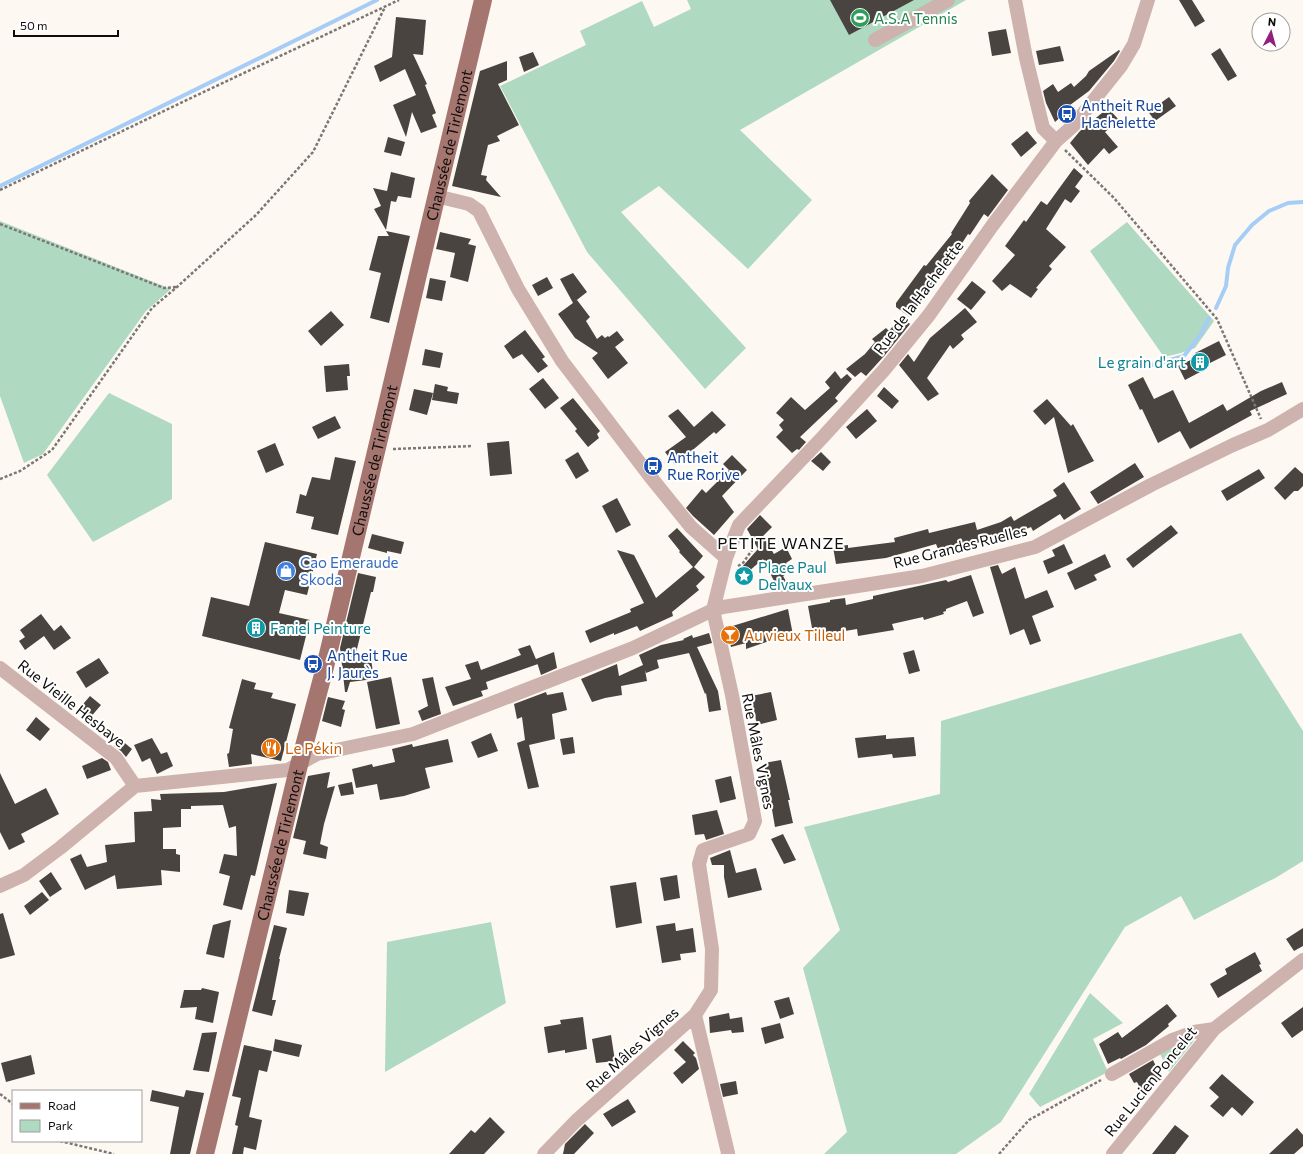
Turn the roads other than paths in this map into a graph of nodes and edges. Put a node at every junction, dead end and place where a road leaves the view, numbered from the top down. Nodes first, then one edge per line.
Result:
1 (483, 0) edge
2 (948, 0) edge
3 (1015, 0) edge
4 (1148, 0) edge
5 (874, 40) dead end
6 (1056, 141) junction
7 (436, 196) junction
8 (1302, 411) edge
9 (730, 563) junction
10 (713, 610) junction
11 (0, 668) edge
12 (299, 765) junction
13 (135, 786) junction
14 (0, 886) edge
15 (1303, 960) edge
16 (695, 1015) junction
17 (1214, 1029) junction
18 (1112, 1074) road end
19 (728, 1153) dead end
20 (205, 1154) edge
21 (544, 1154) edge
22 (1113, 1154) edge

1 - 7 main road, Chaussée de Tirlemont
2 - 5 street
3 - 6 street
4 - 6 street, Rue de la Hachelette
6 - 9 street, Rue de la Hachelette
7 - 9 street
7 - 12 main road, Chaussée de Tirlemont
8 - 10 street, Rue Grandes Ruelles
9 - 10 street, Rue de la Hachelette
10 - 12 street, Rue Grandes Ruelles
10 - 16 street, Rue Mâles Vignes
11 - 13 street, Rue Vieille Hesbaye
12 - 13 street
12 - 20 main road, Chaussée de Tirlemont
13 - 14 street
15 - 17 street, Rue Lucien Poncelet
16 - 19 street
16 - 21 street, Rue Mâles Vignes
17 - 18 street, Rue Lucien Poncelet
17 - 22 street, Rue Lucien Poncelet

